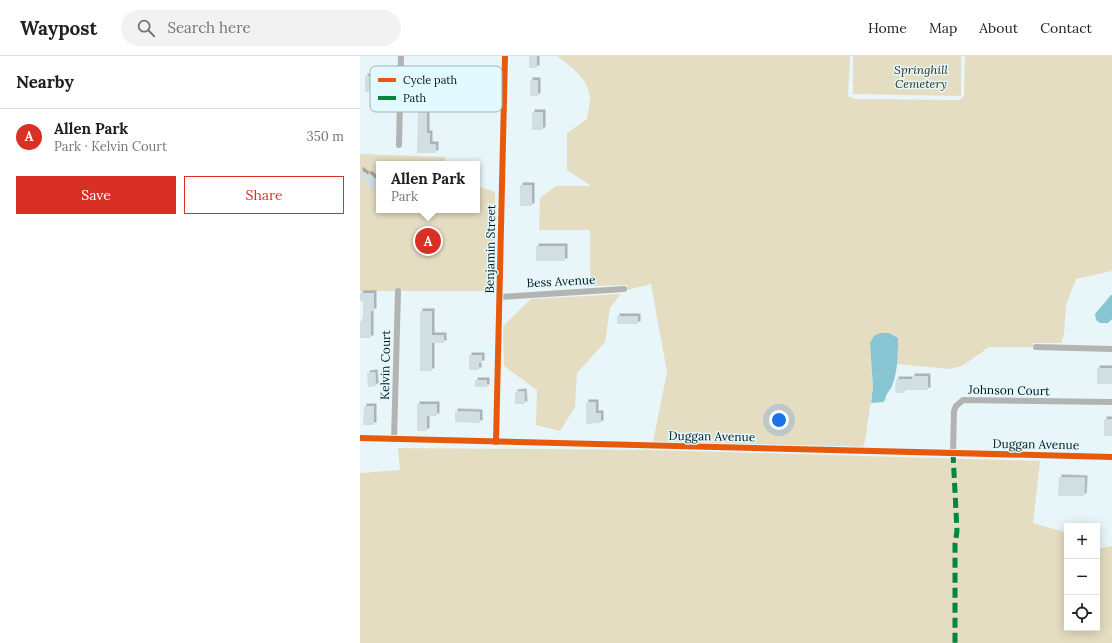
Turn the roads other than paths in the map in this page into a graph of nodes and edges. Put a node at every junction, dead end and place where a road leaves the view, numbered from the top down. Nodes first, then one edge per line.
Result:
1 (401, 56) edge
2 (505, 56) edge
3 (401, 66) edge
4 (400, 112) edge
5 (399, 145) dead end
6 (624, 289) dead end
7 (398, 291) dead end
8 (500, 297) junction
9 (1036, 347) dead end
10 (1112, 349) edge
11 (1112, 402) edge
12 (360, 438) edge
13 (394, 440) junction
14 (496, 442) junction
15 (953, 453) junction
16 (1112, 457) edge

1 - 3 street
2 - 8 street, Benjamin Street
4 - 5 street
6 - 8 street, Bess Avenue
7 - 13 street, Kelvin Court
8 - 14 street, Benjamin Street
9 - 10 street
11 - 15 street, Johnson Court
12 - 13 street, Duggan Avenue
13 - 14 street, Duggan Avenue
14 - 15 street, Duggan Avenue
15 - 16 street, Duggan Avenue

